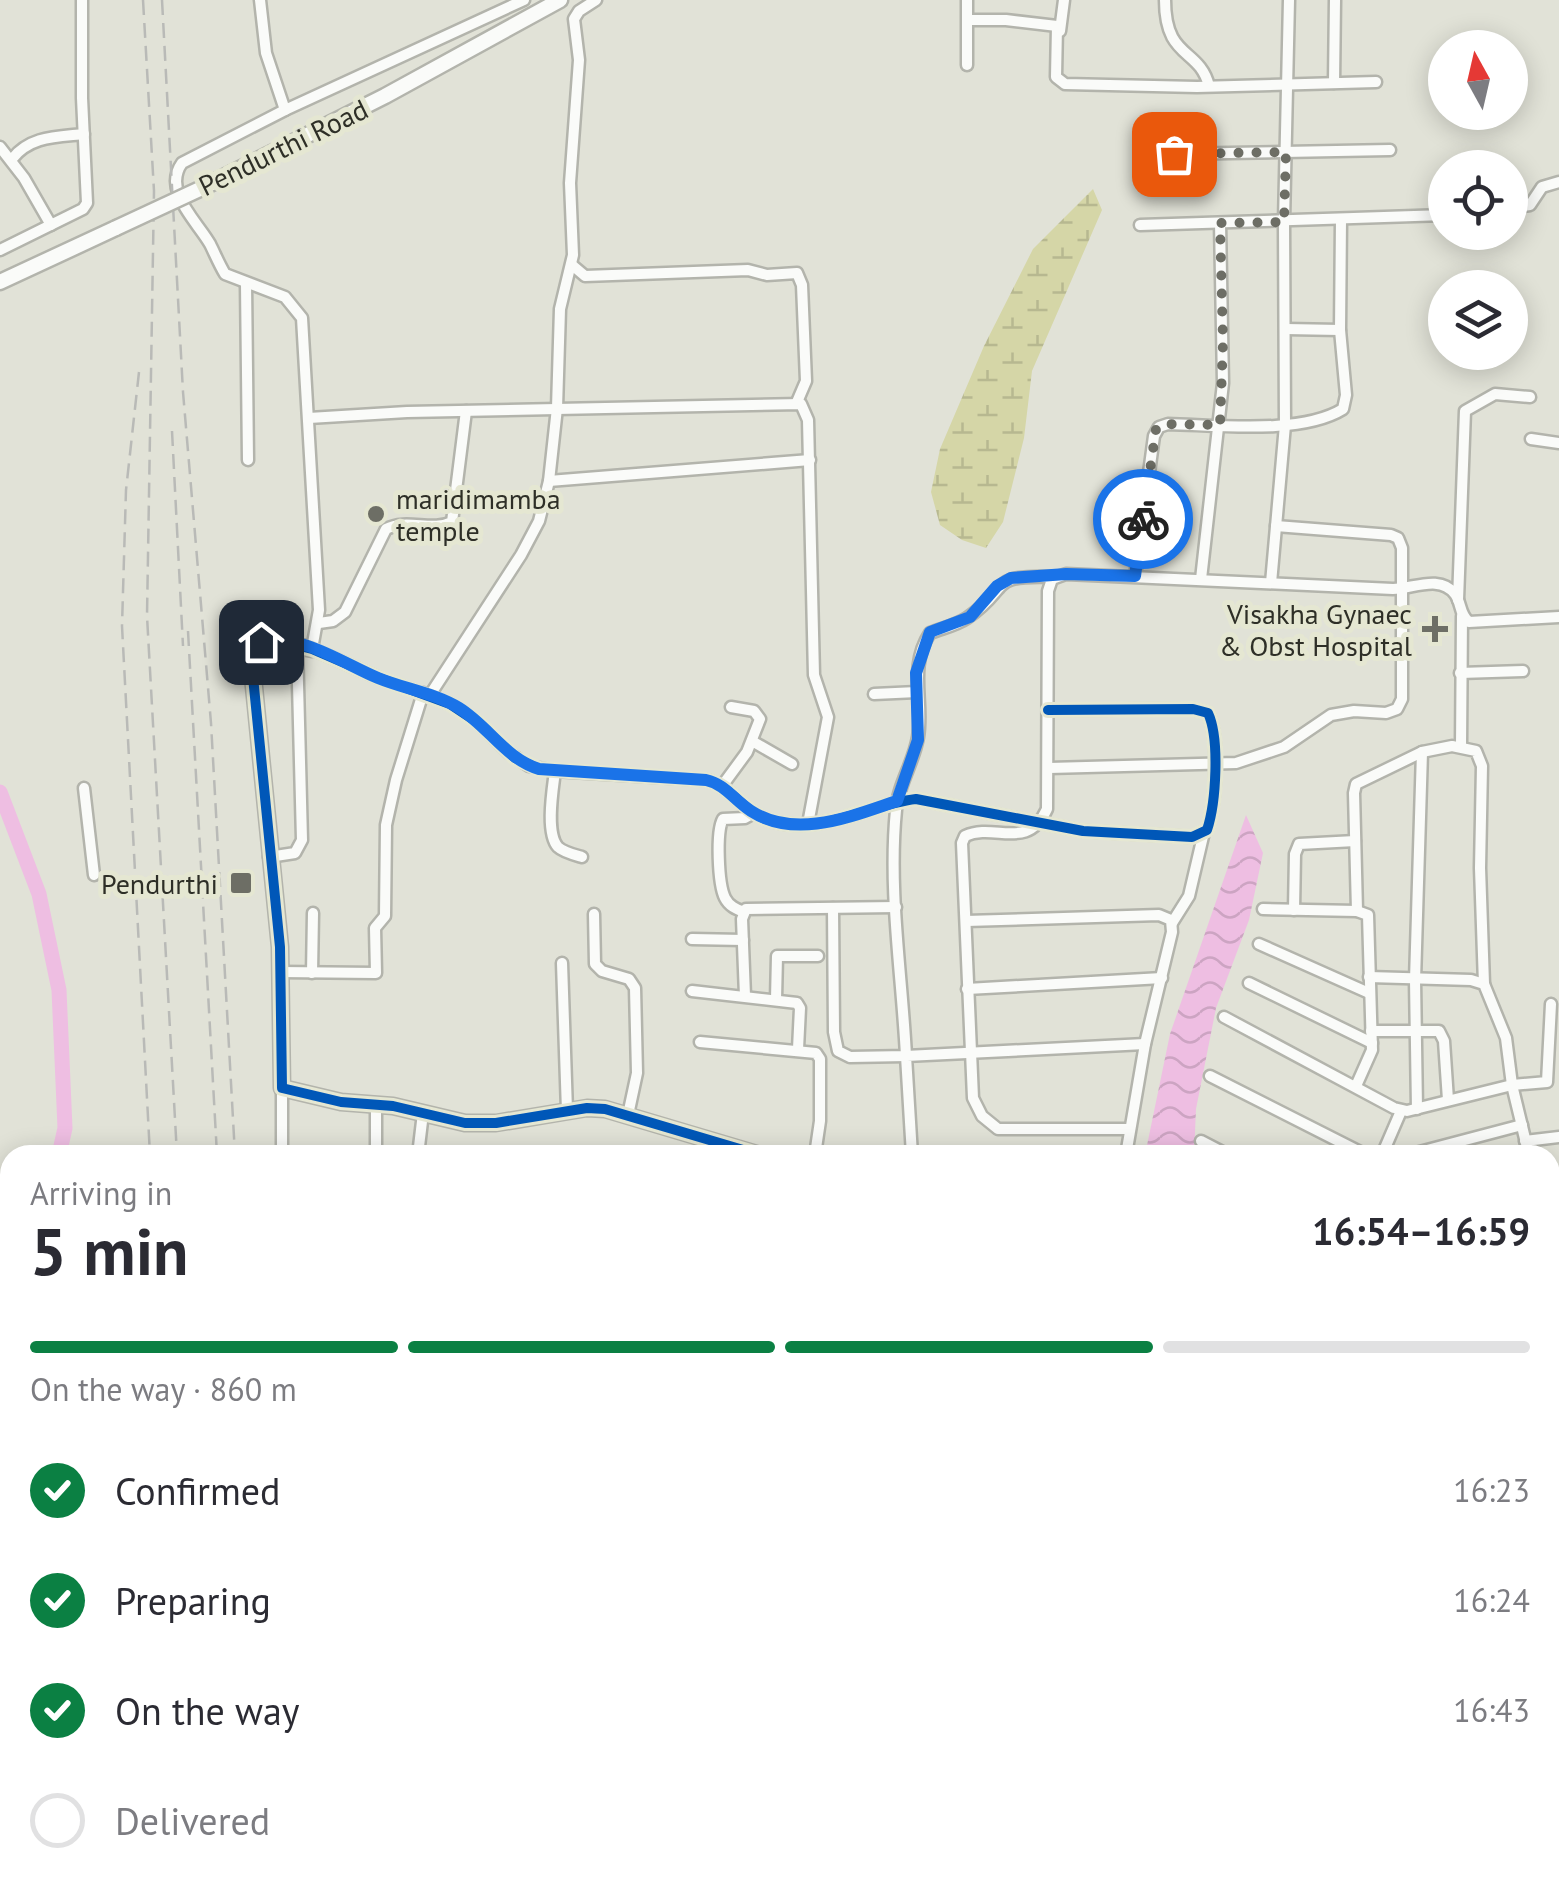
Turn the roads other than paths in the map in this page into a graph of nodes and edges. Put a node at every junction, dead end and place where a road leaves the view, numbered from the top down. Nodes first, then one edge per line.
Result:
1 (82, 0) edge
2 (260, 0) edge
3 (524, 0) edge
4 (560, 0) edge
5 (596, 0) edge
6 (967, 0) edge
7 (1064, 0) edge
8 (1164, 0) edge
9 (1289, 0) edge
10 (1336, 0) edge
11 (968, 20) junction
12 (1060, 32) junction
13 (967, 64) dead end
14 (1376, 82) dead end
15 (1334, 83) junction
16 (1288, 84) junction
17 (1209, 86) junction
18 (286, 110) junction
19 (84, 134) junction
20 (0, 146) edge
21 (1390, 150) dead end
22 (1286, 152) junction
23 (1174, 154) dead end
24 (12, 159) junction
25 (1559, 182) edge
26 (1528, 205) edge
27 (1428, 216) edge
28 (1341, 220) junction
29 (1284, 222) junction
30 (1220, 223) junction
31 (51, 225) junction
32 (1140, 225) dead end
33 (0, 250) edge
34 (572, 265) junction
35 (0, 282) edge
36 (246, 284) junction
37 (1286, 329) junction
38 (1340, 330) junction
39 (1530, 397) dead end
40 (797, 402) junction
41 (556, 408) junction
42 (466, 411) junction
43 (308, 418) junction
44 (1285, 424) junction
45 (1220, 425) junction
46 (1531, 439) dead end
47 (1559, 444) edge
48 (248, 460) dead end
49 (810, 460) junction
50 (549, 481) junction
51 (1276, 526) junction
52 (1135, 576) junction
53 (1055, 577) junction
54 (1201, 579) junction
55 (1271, 583) junction
56 (1400, 589) junction
57 (1458, 601) junction
58 (1462, 616) junction
59 (1559, 617) edge
60 (318, 623) junction
61 (305, 647) junction
62 (1523, 671) dead end
63 (1460, 673) junction
64 (917, 692) junction
65 (426, 694) junction
66 (874, 694) dead end
67 (731, 707) dead end
68 (1048, 710) junction
69 (752, 741) junction
70 (1461, 746) junction
71 (1422, 752) junction
72 (792, 764) dead end
73 (1214, 765) junction
74 (1049, 768) junction
75 (555, 771) junction
76 (722, 786) junction
77 (84, 788) dead end
78 (897, 801) junction
79 (754, 813) junction
80 (808, 824) junction
81 (1038, 824) junction
82 (1204, 832) junction
83 (1355, 841) junction
84 (269, 856) junction
85 (582, 857) dead end
86 (94, 875) dead end
87 (896, 907) junction
88 (833, 908) junction
89 (1263, 910) dead end
90 (1294, 910) junction
91 (1357, 911) junction
92 (744, 912) junction
93 (313, 913) dead end
94 (594, 914) dead end
95 (966, 921) junction
96 (1172, 924) junction
97 (692, 939) dead end
98 (743, 940) junction
99 (1259, 944) dead end
100 (818, 956) dead end
101 (562, 963) dead end
102 (281, 972) junction
103 (312, 973) junction
104 (1369, 977) junction
105 (1162, 978) junction
106 (1415, 980) junction
107 (1249, 983) dead end
108 (1484, 984) junction
109 (967, 989) junction
110 (692, 991) dead end
111 (1369, 993) junction
112 (745, 996) junction
113 (776, 999) junction
114 (1552, 1004) dead end
115 (1224, 1017) dead end
116 (1414, 1029) junction
117 (1371, 1037) junction
118 (700, 1042) dead end
119 (1146, 1044) junction
120 (798, 1049) junction
121 (970, 1053) junction
122 (906, 1056) junction
123 (1210, 1076) dead end
124 (1512, 1085) junction
125 (1356, 1086) junction
126 (282, 1088) junction
127 (1448, 1100) junction
128 (376, 1105) junction
129 (1417, 1109) junction
130 (1401, 1110) junction
131 (567, 1112) junction
132 (423, 1113) junction
133 (628, 1115) junction
134 (1522, 1125) junction
135 (1129, 1128) junction
136 (1559, 1137) edge
137 (1526, 1141) junction
138 (1200, 1142) dead end
139 (282, 1145) edge
140 (376, 1145) edge
141 (419, 1145) edge
142 (733, 1145) edge
143 (816, 1145) edge
144 (911, 1145) edge
145 (1127, 1145) edge
146 (1206, 1145) edge
147 (1346, 1145) edge
148 (1386, 1145) edge
149 (1446, 1145) edge
150 (1527, 1145) edge

1 - 19 street
2 - 18 street
3 - 18 street
4 - 35 street, Pendurthi Road, bridge
5 - 34 street
6 - 11 street
7 - 12 street
8 - 17 street
9 - 16 street
10 - 15 street
11 - 12 street
11 - 13 street
12 - 17 street
14 - 15 street
15 - 16 street
16 - 17 street
16 - 22 street
18 - 36 street
19 - 24 street
19 - 31 street
20 - 24 street
21 - 22 street
22 - 23 street
22 - 29 street
24 - 31 street
25 - 26 street
27 - 28 street
28 - 29 street
28 - 38 street
29 - 30 street
29 - 37 street
30 - 32 street
30 - 45 street
31 - 33 street
34 - 40 street
34 - 41 street
36 - 43 street
36 - 48 street
37 - 38 street
37 - 44 street
38 - 44 street
39 - 57 street
40 - 41 street
40 - 49 street
41 - 42 street
41 - 50 street
42 - 43 street
42 - 60 street
43 - 60 street
44 - 45 street
44 - 51 street
45 - 52 street
45 - 54 street
46 - 47 street
49 - 50 street
49 - 80 street
50 - 65 street
51 - 55 street
51 - 56 street
52 - 53 street
52 - 54 street
53 - 64 street
53 - 68 street
54 - 55 street
55 - 56 street
56 - 57 street
56 - 73 street
57 - 58 street
58 - 59 street
58 - 63 street
60 - 61 street
61 - 65 street
61 - 84 street
61 - 84 street
62 - 63 street
63 - 70 street
64 - 66 street
64 - 78 street
65 - 75 street
65 - 103 street
67 - 69 street
68 - 73 street
68 - 74 street
69 - 72 street
69 - 76 street
70 - 71 street
70 - 108 street
71 - 83 street
71 - 106 street
73 - 74 street
73 - 82 street
74 - 81 street
75 - 76 street
75 - 85 street
76 - 79 street
77 - 86 street
78 - 80 street
78 - 81 street
78 - 87 street
79 - 80 street
79 - 92 street
81 - 82 street
81 - 95 street
82 - 96 street
83 - 90 street
83 - 91 street
84 - 102 street
87 - 88 street
87 - 122 street
88 - 92 street
88 - 122 street
89 - 90 street
90 - 91 street
91 - 104 street
92 - 98 street
93 - 103 street
94 - 133 street
95 - 96 street
95 - 109 street
96 - 105 street
97 - 98 street
98 - 112 street
99 - 111 street
100 - 113 street
101 - 131 street
102 - 103 street
102 - 126 street
104 - 106 street
104 - 111 street
105 - 109 street
105 - 119 street
106 - 108 street
106 - 116 street
107 - 117 street
108 - 124 street
109 - 121 street
110 - 112 street
111 - 117 street
112 - 113 street
113 - 120 street
114 - 124 street
115 - 125 street
116 - 117 street
116 - 127 street
116 - 129 street
117 - 125 street
118 - 120 street
119 - 121 street
119 - 135 street
120 - 143 street
121 - 122 street
121 - 135 street
122 - 144 street
123 - 147 street
124 - 127 street
124 - 134 street
125 - 130 street
126 - 128 street
126 - 139 street
127 - 129 street
128 - 132 street
128 - 140 street
129 - 130 street
130 - 148 street
131 - 132 street
131 - 133 street
132 - 141 street
133 - 142 street
134 - 137 street
134 - 149 street
135 - 145 street
136 - 137 street
137 - 150 street
138 - 146 street

